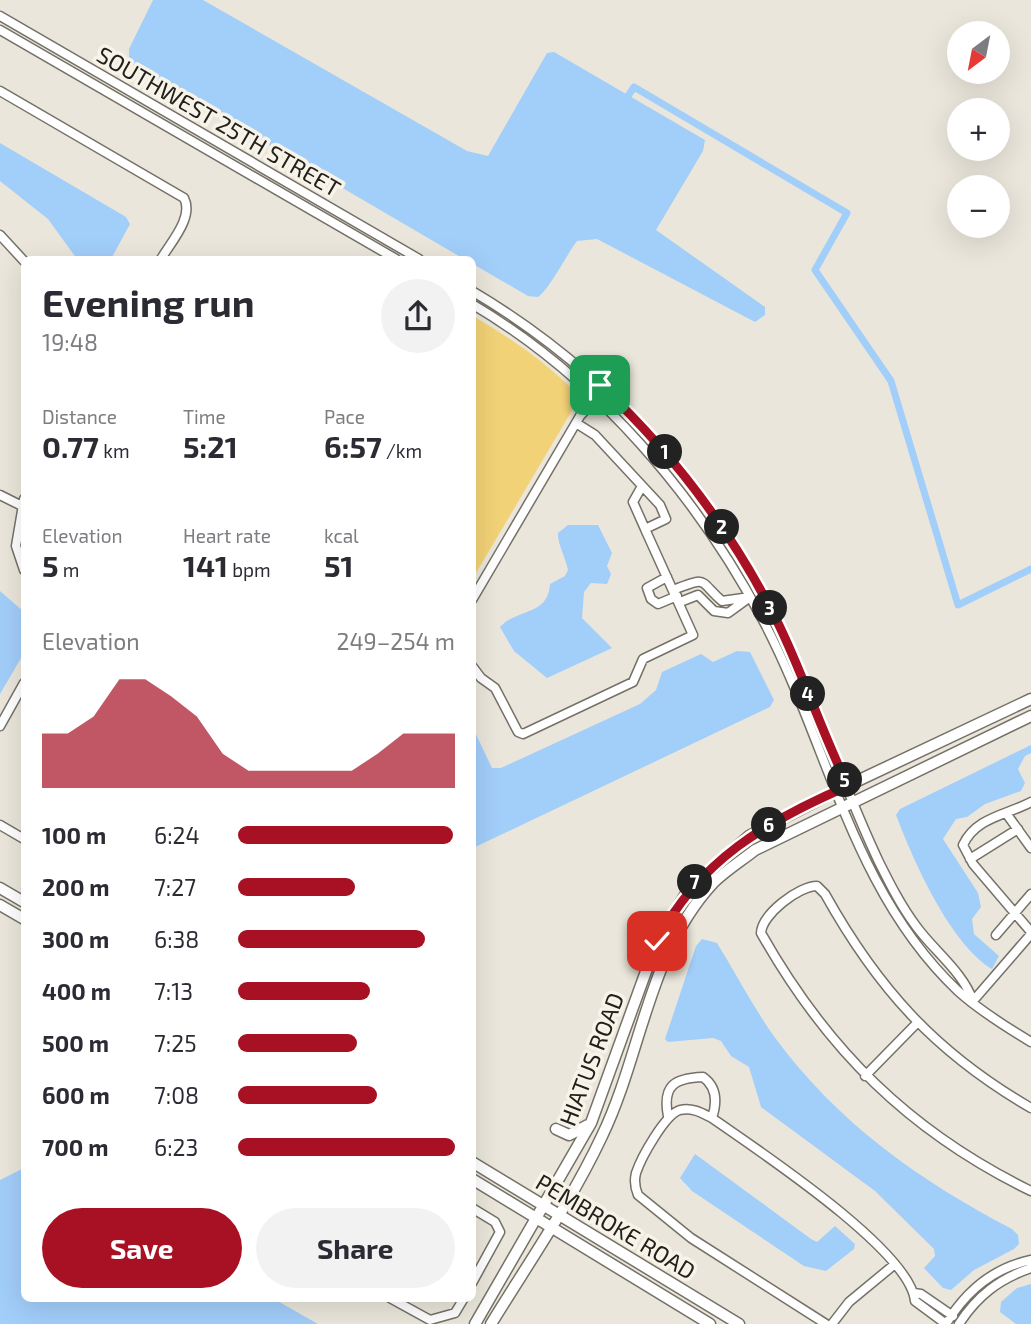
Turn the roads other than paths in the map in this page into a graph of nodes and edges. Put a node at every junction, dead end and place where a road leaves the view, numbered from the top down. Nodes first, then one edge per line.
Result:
1 (0, 16) edge
2 (0, 30) edge
3 (0, 91) edge
4 (0, 235) edge
5 (163, 256) edge
6 (391, 256) edge
7 (414, 256) edge
8 (21, 258) edge
9 (476, 294) edge
10 (476, 307) edge
11 (595, 399) junction
12 (576, 423) junction
13 (642, 486) junction
14 (0, 495) edge
15 (21, 503) edge
16 (21, 515) edge
17 (645, 529) junction
18 (21, 565) edge
19 (667, 577) junction
20 (476, 593) edge
21 (677, 596) junction
22 (750, 597) junction
23 (476, 672) edge
24 (21, 688) edge
25 (1031, 699) edge
26 (1031, 716) edge
27 (0, 726) edge
28 (848, 786) junction
29 (836, 791) junction
30 (855, 801) junction
31 (1030, 804) edge
32 (843, 807) junction
33 (1006, 813) junction
34 (0, 825) edge
35 (1018, 829) junction
36 (21, 837) edge
37 (1031, 849) edge
38 (970, 859) junction
39 (0, 888) edge
40 (1031, 894) edge
41 (21, 900) edge
42 (0, 905) edge
43 (1013, 915) junction
44 (21, 917) edge
45 (1031, 933) edge
46 (996, 935) dead end
47 (654, 949) junction
48 (668, 955) junction
49 (973, 1001) junction
50 (917, 1023) junction
51 (1031, 1042) edge
52 (865, 1076) junction
53 (1031, 1108) edge
54 (668, 1116) junction
55 (712, 1118) junction
56 (591, 1123) junction
57 (556, 1129) dead end
58 (476, 1164) edge
59 (476, 1181) edge
60 (1031, 1191) edge
61 (544, 1205) junction
62 (476, 1210) edge
63 (559, 1214) junction
64 (537, 1217) junction
65 (552, 1226) junction
66 (1031, 1260) edge
67 (895, 1264) junction
68 (1031, 1268) edge
69 (476, 1276) edge
70 (914, 1293) junction
71 (397, 1302) edge
72 (462, 1302) edge
73 (951, 1315) junction
74 (431, 1321) edge
75 (960, 1322) edge
76 (475, 1324) edge
77 (491, 1324) edge
78 (710, 1324) edge
79 (739, 1324) edge
80 (826, 1324) edge
81 (832, 1324) edge
82 (946, 1324) edge

1 - 7 street, SOUTHWEST 25TH STREET
2 - 6 street, SOUTHWEST 25TH STREET
3 - 5 street
4 - 8 street
9 - 28 street
10 - 11 street
11 - 12 street
11 - 22 street
12 - 13 street
12 - 20 street
13 - 17 street
13 - 17 street
14 - 15 street
16 - 18 street
17 - 19 street
19 - 21 street
19 - 21 street
21 - 22 street
21 - 22 street
21 - 23 street
22 - 29 street
24 - 27 street
25 - 28 main road, HIATUS ROAD
26 - 30 main road, HIATUS ROAD
28 - 29 main road, HIATUS ROAD
28 - 30 street
29 - 32 street
29 - 47 main road, HIATUS ROAD
30 - 32 main road, HIATUS ROAD
30 - 49 street
31 - 33 street
32 - 48 main road, HIATUS ROAD
32 - 49 street
33 - 35 street
33 - 38 street
34 - 36 street
35 - 37 street
35 - 38 street
38 - 43 street
39 - 41 main road
40 - 43 street
42 - 44 main road
43 - 45 street
43 - 46 street
45 - 49 street
47 - 48 main road
47 - 56 main road, HIATUS ROAD
48 - 63 main road, HIATUS ROAD
49 - 51 street
50 - 52 street
50 - 52 street
50 - 53 street
52 - 60 street
54 - 55 street
54 - 55 street
54 - 80 street
55 - 67 street
56 - 57 main road
56 - 61 main road, HIATUS ROAD
58 - 61 main road, PEMBROKE ROAD
59 - 64 main road, PEMBROKE ROAD
61 - 63 main road, PEMBROKE ROAD
61 - 64 main road, HIATUS ROAD
62 - 69 street
63 - 65 main road, HIATUS ROAD
63 - 79 main road, PEMBROKE ROAD
64 - 65 main road, PEMBROKE ROAD
64 - 76 main road, HIATUS ROAD
65 - 77 main road, HIATUS ROAD
65 - 78 main road, PEMBROKE ROAD
66 - 73 street
67 - 70 street
67 - 81 street
68 - 75 street
70 - 73 street
70 - 82 street
71 - 74 street
72 - 74 street
73 - 75 street
73 - 82 street

